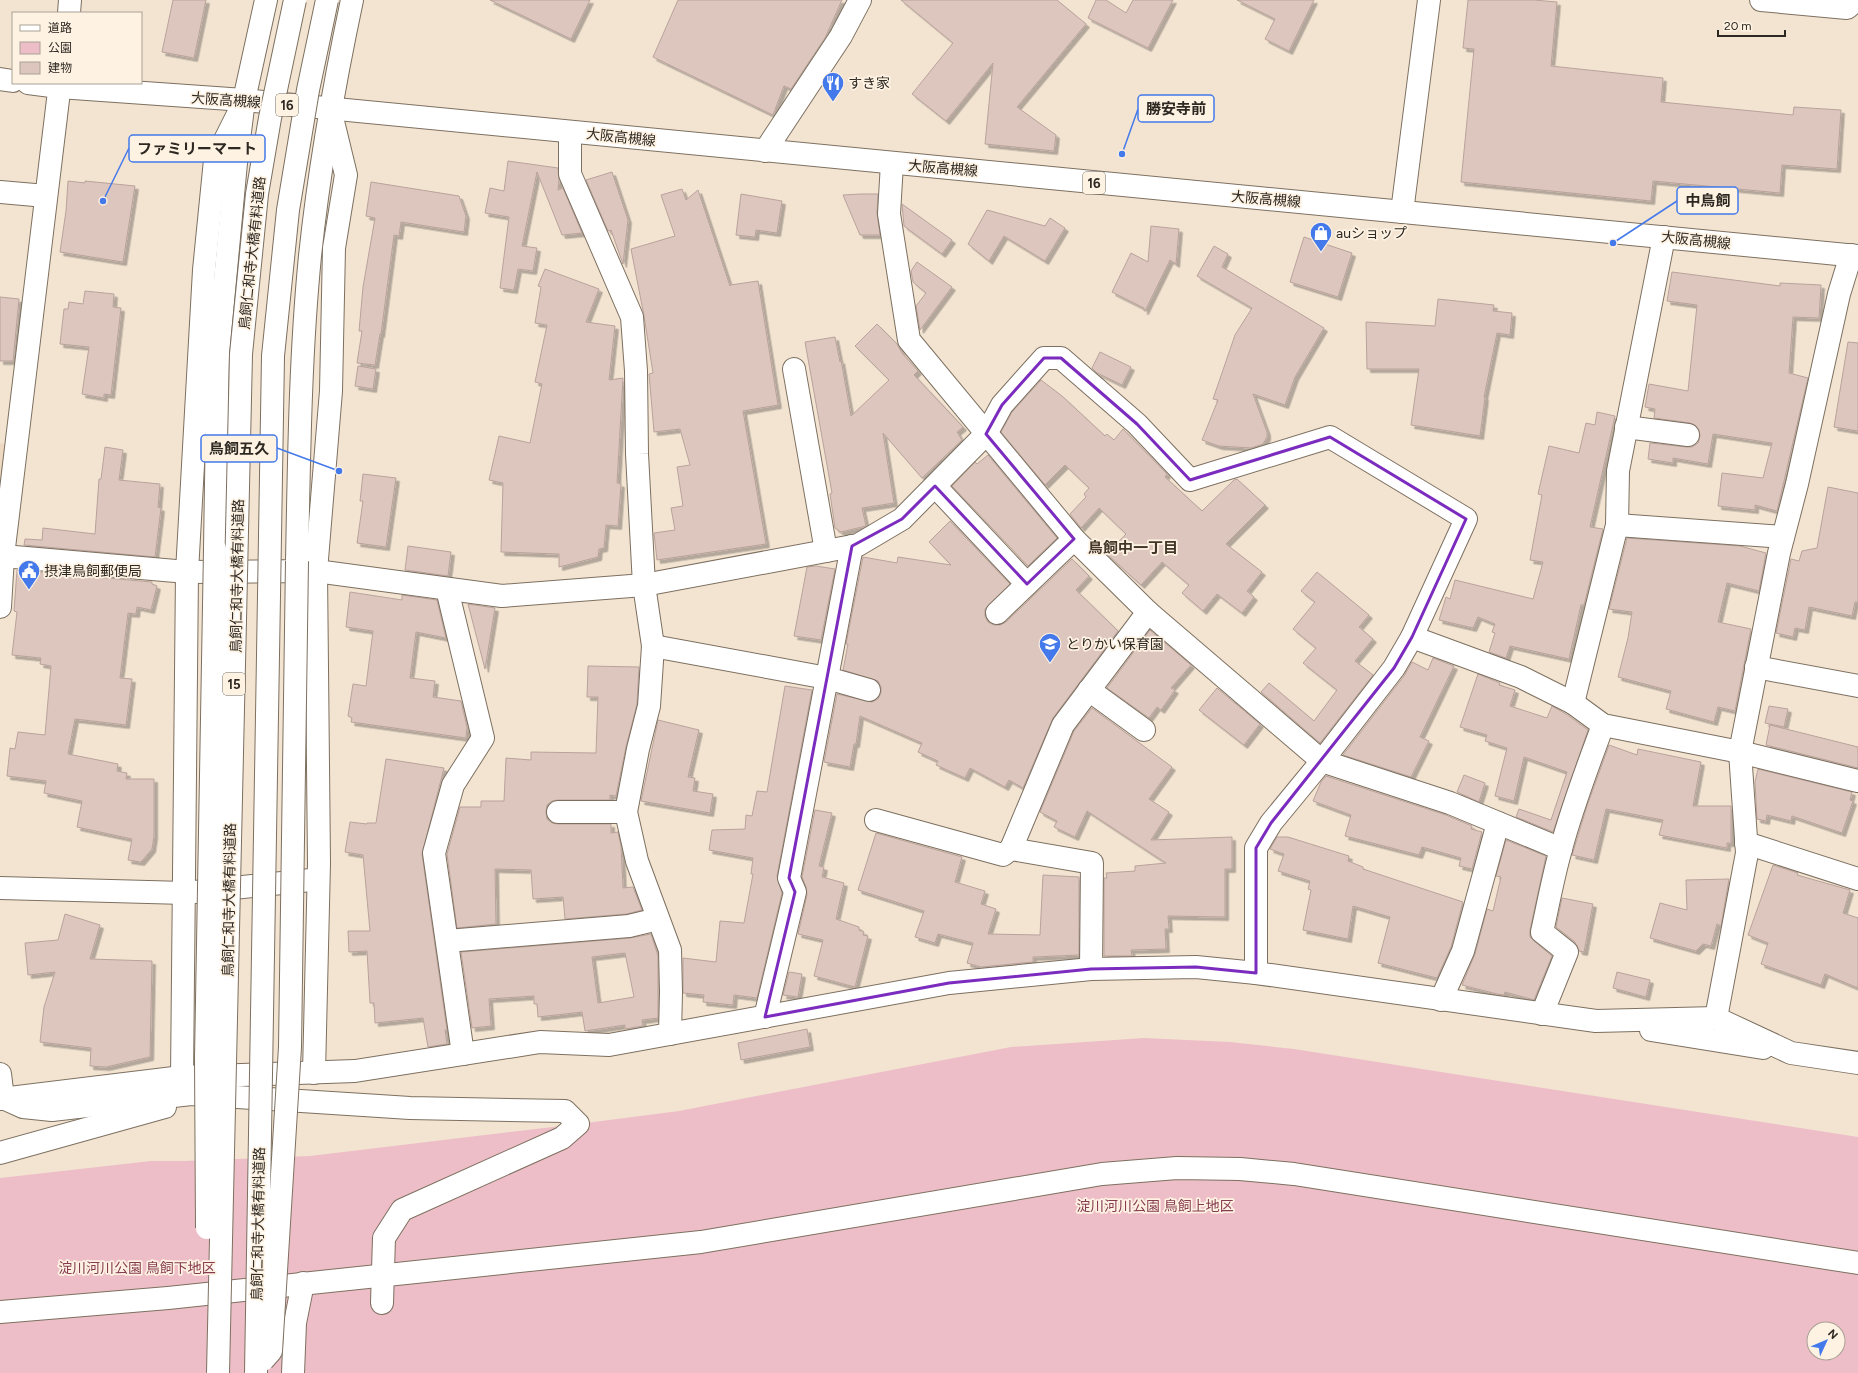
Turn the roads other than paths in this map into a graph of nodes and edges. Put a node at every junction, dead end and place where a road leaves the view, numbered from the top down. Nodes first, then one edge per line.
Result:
1 (70, 0) edge
2 (266, 0) edge
3 (295, 0) edge
4 (327, 0) edge
5 (352, 0) edge
6 (860, 0) edge
7 (1428, 0) edge
8 (1761, 0) edge
9 (1856, 0) edge
10 (69, 12) edge
11 (0, 79) edge
12 (12, 81) edge
13 (44, 84) edge
14 (60, 85) edge
15 (244, 100) junction
16 (330, 109) junction
17 (570, 132) junction
18 (765, 151) junction
19 (892, 163) junction
20 (0, 192) edge
21 (46, 196) junction
22 (1402, 212) junction
23 (1664, 237) junction
24 (1855, 256) edge
25 (794, 370) dead end
26 (1626, 427) junction
27 (986, 434) junction
28 (1688, 435) dead end
29 (935, 486) junction
30 (1617, 525) junction
31 (1783, 537) junction
32 (1074, 539) junction
33 (852, 546) junction
34 (826, 551) junction
35 (3, 556) junction
36 (306, 566) junction
37 (187, 572) junction
38 (1027, 584) junction
39 (644, 585) junction
40 (447, 589) junction
41 (0, 607) edge
42 (1148, 612) junction
43 (997, 613) dead end
44 (1412, 637) junction
45 (653, 646) junction
46 (1756, 667) junction
47 (827, 678) junction
48 (1858, 686) edge
49 (869, 690) dead end
50 (1089, 690) junction
51 (1573, 703) junction
52 (1603, 725) junction
53 (1144, 730) dead end
54 (1740, 752) junction
55 (1322, 761) junction
56 (1858, 781) edge
57 (558, 812) dead end
58 (626, 812) junction
59 (876, 820) dead end
60 (1498, 823) junction
61 (1746, 843) junction
62 (1561, 849) junction
63 (1011, 850) junction
64 (318, 879) junction
65 (1858, 879) edge
66 (0, 888) edge
67 (185, 893) junction
68 (658, 920) junction
69 (447, 941) junction
70 (1091, 969) junction
71 (1256, 974) junction
72 (1441, 1000) junction
73 (1542, 1014) junction
74 (765, 1017) junction
75 (1716, 1018) junction
76 (1596, 1021) junction
77 (670, 1034) junction
78 (1791, 1053) junction
79 (463, 1054) junction
80 (1858, 1063) edge
81 (314, 1073) junction
82 (0, 1074) edge
83 (186, 1086) junction
84 (1, 1099) edge
85 (0, 1153) edge
86 (1858, 1263) edge
87 (382, 1275) junction
88 (303, 1283) junction
89 (382, 1303) dead end
90 (0, 1312) edge
91 (218, 1371) edge
92 (256, 1371) edge
93 (292, 1373) edge

1 - 10 street
2 - 15 street
3 - 91 street, 鳥飼仁和寺大橋有料道路 / 15, bridge
4 - 92 street, 鳥飼仁和寺大橋有料道路, bridge
5 - 16 street
6 - 18 street
7 - 22 street
8 - 9 street
11 - 12 street
13 - 14 street, 大阪高槻線 / 16
14 - 15 street, 大阪高槻線 / 16
14 - 21 street
15 - 16 street, 大阪高槻線 / 16
15 - 37 street
15 - 91 street, bridge
16 - 17 street, 大阪高槻線 / 16
16 - 36 street
16 - 36 street
17 - 18 street, 大阪高槻線 / 16
17 - 39 street
18 - 19 street, 大阪高槻線 / 16
19 - 22 street, 大阪高槻線 / 16
19 - 27 street
20 - 21 street
21 - 35 street
22 - 23 street, 大阪高槻線 / 16
23 - 24 street, 大阪高槻線 / 16
23 - 26 street
24 - 31 street
25 - 34 street
26 - 28 street
26 - 30 street
27 - 29 street
27 - 32 street
27 - 44 street
29 - 33 street
29 - 38 street
30 - 31 street
30 - 51 street
31 - 46 street
32 - 38 street
32 - 42 street
33 - 34 street
33 - 47 street
34 - 39 street
35 - 37 street
35 - 41 street
36 - 37 street
36 - 40 street
36 - 64 street
36 - 92 street, bridge
37 - 67 street
38 - 43 street
39 - 40 street
39 - 45 street
40 - 69 street
42 - 50 street
42 - 55 street
44 - 51 street
44 - 55 street
45 - 47 street
45 - 58 street
46 - 48 street
46 - 54 street
47 - 49 street
47 - 74 street
50 - 53 street
50 - 63 street
51 - 52 street
52 - 54 street
52 - 62 street
54 - 56 street
54 - 61 street
55 - 60 street
55 - 71 street
57 - 58 street
58 - 68 street
59 - 63 street
60 - 62 street
60 - 72 street
61 - 65 street
61 - 75 street
62 - 73 street
63 - 70 street
64 - 67 street
64 - 81 street
66 - 67 street
67 - 83 street
68 - 69 street
68 - 77 street
69 - 79 street
70 - 71 street
70 - 74 street
71 - 72 street
72 - 73 street
73 - 76 street
74 - 77 street
75 - 76 street
75 - 78 street
76 - 78 street
77 - 79 street
78 - 80 street
79 - 81 street
81 - 83 street
82 - 84 street
83 - 84 street
83 - 85 street
83 - 87 street
86 - 87 street
87 - 88 street
87 - 89 street
88 - 90 street
88 - 93 street

